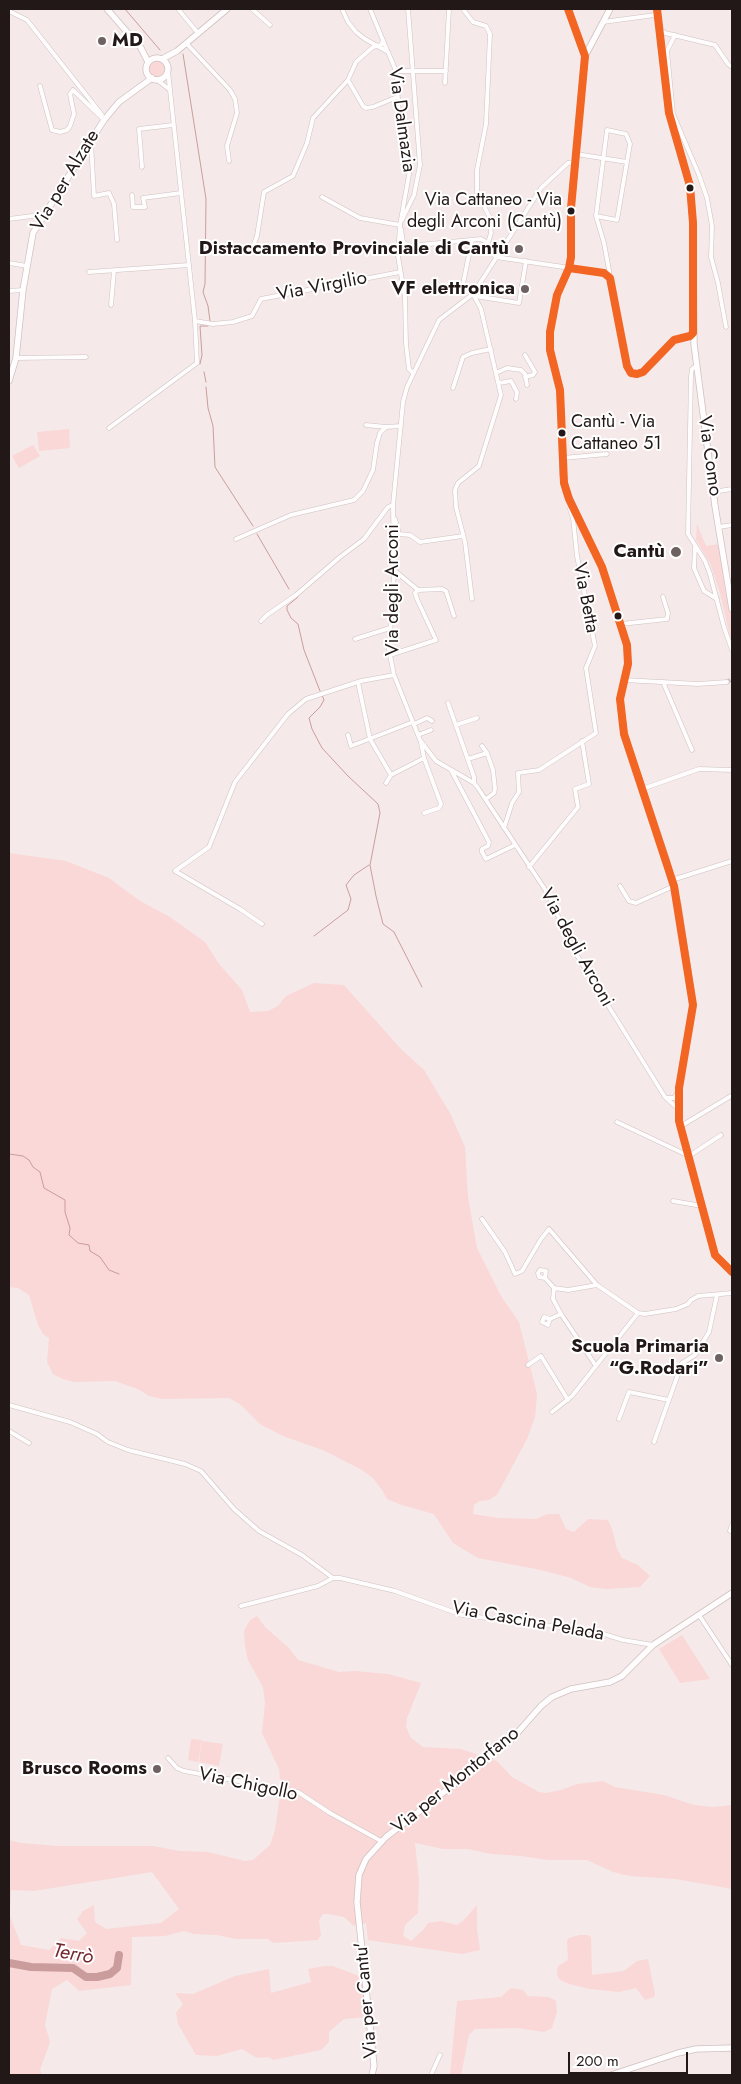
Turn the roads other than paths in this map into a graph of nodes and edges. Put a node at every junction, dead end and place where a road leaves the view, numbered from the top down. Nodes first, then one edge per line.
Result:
1 (107, 9) edge
2 (178, 9) edge
3 (226, 9) edge
4 (252, 9) edge
5 (342, 9) edge
6 (370, 9) edge
7 (408, 9) edge
8 (449, 9) edge
9 (464, 9) edge
10 (568, 9) edge
11 (610, 9) edge
12 (9, 11) edge
13 (656, 11) edge
14 (603, 22) junction
15 (270, 25) dead end
16 (658, 25) junction
17 (198, 33) junction
18 (673, 34) junction
19 (661, 39) junction
20 (383, 40) junction
21 (186, 43) junction
22 (378, 46) junction
23 (141, 48) junction
24 (387, 50) junction
25 (177, 51) junction
26 (586, 56) junction
27 (154, 58) junction
28 (162, 59) junction
29 (148, 62) junction
30 (663, 62) junction
31 (732, 67) edge
32 (168, 69) junction
33 (146, 70) junction
34 (413, 71) junction
35 (446, 71) junction
36 (396, 72) junction
37 (154, 79) junction
38 (348, 80) junction
39 (445, 84) dead end
40 (40, 86) dead end
41 (140, 86) junction
42 (170, 90) junction
43 (397, 97) junction
44 (104, 119) junction
45 (173, 125) junction
46 (91, 140) junction
47 (576, 154) junction
48 (602, 158) junction
49 (229, 161) dead end
50 (574, 162) junction
51 (628, 162) junction
52 (142, 167) dead end
53 (181, 193) junction
54 (132, 195) dead end
55 (322, 197) dead end
56 (596, 216) junction
57 (42, 218) junction
58 (9, 219) edge
59 (400, 225) junction
60 (117, 240) dead end
61 (472, 240) junction
62 (488, 243) junction
63 (251, 251) dead end
64 (496, 257) junction
65 (526, 262) junction
66 (9, 264) edge
67 (189, 265) junction
68 (27, 266) junction
69 (569, 268) junction
70 (114, 270) junction
71 (90, 272) dead end
72 (400, 272) junction
73 (609, 276) junction
74 (463, 284) dead end
75 (23, 290) junction
76 (9, 291) edge
77 (474, 295) junction
78 (111, 304) dead end
79 (195, 320) junction
80 (726, 327) dead end
81 (693, 333) junction
82 (682, 337) junction
83 (694, 344) junction
84 (491, 349) junction
85 (525, 355) dead end
86 (86, 357) dead end
87 (16, 358) junction
88 (697, 365) junction
89 (413, 373) junction
90 (496, 373) junction
91 (525, 377) junction
92 (9, 381) edge
93 (499, 383) junction
94 (527, 385) dead end
95 (453, 388) dead end
96 (516, 399) dead end
97 (366, 425) dead end
98 (401, 426) junction
99 (386, 427) junction
100 (109, 428) dead end
101 (607, 454) dead end
102 (563, 458) junction
103 (732, 489) edge
104 (713, 492) junction
105 (393, 505) junction
106 (572, 507) junction
107 (393, 514) junction
108 (732, 525) edge
109 (719, 527) junction
110 (463, 536) junction
111 (236, 539) dead end
112 (694, 544) junction
113 (394, 570) junction
114 (418, 590) junction
115 (663, 597) dead end
116 (472, 599) dead end
117 (717, 599) junction
118 (732, 608) edge
119 (454, 616) dead end
120 (261, 621) dead end
121 (621, 624) junction
122 (390, 628) junction
123 (355, 639) dead end
124 (732, 650) edge
125 (390, 655) junction
126 (394, 675) junction
127 (624, 680) junction
128 (358, 682) junction
129 (664, 682) junction
130 (727, 682) dead end
131 (448, 704) dead end
132 (477, 718) dead end
133 (432, 721) dead end
134 (413, 723) junction
135 (456, 725) junction
136 (431, 730) dead end
137 (348, 735) dead end
138 (420, 738) junction
139 (370, 739) junction
140 (582, 741) junction
141 (482, 746) dead end
142 (692, 750) dead end
143 (487, 753) junction
144 (424, 758) junction
145 (468, 759) junction
146 (451, 770) junction
147 (732, 770) edge
148 (392, 775) junction
149 (386, 783) dead end
150 (474, 783) junction
151 (642, 789) junction
152 (486, 799) junction
153 (424, 813) dead end
154 (504, 828) junction
155 (515, 845) junction
156 (732, 861) edge
157 (529, 867) junction
158 (673, 883) junction
159 (620, 886) dead end
160 (262, 924) dead end
161 (679, 1088) junction
162 (676, 1095) junction
163 (731, 1096) edge
164 (666, 1098) junction
165 (677, 1106) junction
166 (617, 1122) dead end
167 (680, 1123) junction
168 (721, 1134) dead end
169 (689, 1156) junction
170 (673, 1200) dead end
171 (702, 1206) junction
172 (482, 1219) dead end
173 (731, 1269) edge
174 (545, 1278) dead end
175 (597, 1285) junction
176 (554, 1288) junction
177 (732, 1293) edge
178 (717, 1295) junction
179 (638, 1313) junction
180 (561, 1314) junction
181 (550, 1319) dead end
182 (528, 1365) dead end
183 (596, 1366) junction
184 (679, 1372) junction
185 (642, 1373) dead end
186 (568, 1400) junction
187 (669, 1400) junction
188 (9, 1406) edge
189 (552, 1412) dead end
190 (619, 1419) dead end
191 (9, 1431) edge
192 (654, 1442) dead end
193 (29, 1443) dead end
194 (732, 1525) edge
195 (730, 1531) dead end
196 (333, 1578) junction
197 (732, 1593) edge
198 (242, 1606) dead end
199 (698, 1615) junction
200 (653, 1645) junction
201 (732, 1665) edge
202 (168, 1758) dead end
203 (381, 1841) junction
204 (360, 1924) joint
205 (732, 2048) edge
206 (440, 2055) dead end
207 (372, 2075) edge
208 (431, 2075) edge
209 (611, 2075) edge

1 - 23 street
2 - 17 street
3 - 17 street
4 - 15 street
5 - 22 street, Via Dalmazia
6 - 20 street
7 - 34 street
8 - 35 street
9 - 62 street
10 - 26 street
11 - 14 street
12 - 44 street
13 - 14 street
13 - 16 street
14 - 26 street
16 - 18 street
16 - 18 street
16 - 19 street
16 - 30 street
17 - 21 street
18 - 19 street
18 - 31 street
18 - 80 street
19 - 30 street
20 - 22 street
20 - 24 street
21 - 25 street
21 - 49 street
22 - 24 street, Via Dalmazia
22 - 38 street
23 - 27 street
23 - 29 street
24 - 36 street, Via Dalmazia
25 - 28 street
25 - 32 street
26 - 47 street
27 - 28 street
27 - 29 street
28 - 32 street
29 - 33 street
30 - 81 street, Via Como
32 - 37 street
32 - 42 street
33 - 37 street
33 - 41 street
34 - 35 street
34 - 36 street
34 - 59 street
35 - 39 street
36 - 43 street, Via Dalmazia
37 - 41 street, Via per Alzate
37 - 42 street
38 - 43 street
38 - 63 street
40 - 44 street
41 - 44 street, Via per Alzate
42 - 45 street
43 - 59 street, Via Dalmazia
44 - 46 street, Via per Alzate
45 - 52 street
45 - 53 street
46 - 57 street, Via per Alzate
46 - 60 street
47 - 48 street
47 - 50 street
48 - 51 street
48 - 51 street
48 - 56 street
50 - 64 street, Via degli Arconi
50 - 69 street
51 - 56 street
53 - 54 street
53 - 67 street
55 - 59 street
56 - 73 street
57 - 58 street
57 - 68 street, Via per Alzate
59 - 61 street
59 - 72 street, Via Dalmazia
61 - 62 street
61 - 74 street
62 - 64 street
64 - 65 street
64 - 77 street, Via degli Arconi
65 - 69 street
65 - 77 street
66 - 68 street
67 - 70 street
67 - 79 street
68 - 75 street, Via per Alzate
69 - 73 street
69 - 102 street
70 - 71 street
70 - 78 street
72 - 79 street, Via Virgilio
72 - 89 street, Via Dalmazia
73 - 82 street
75 - 76 street
75 - 87 street, Via per Alzate
77 - 84 street
77 - 89 street, Via degli Arconi
79 - 100 street
81 - 82 street
81 - 83 street, Via Como
82 - 83 street
83 - 88 street, Via Como
84 - 90 street
84 - 95 street
85 - 91 street
86 - 87 street
87 - 92 street, Via per Alzate
88 - 104 street, Via Como
88 - 112 street
89 - 98 street, Via degli Arconi
90 - 91 street
90 - 93 street
91 - 94 street
93 - 96 street
93 - 110 street
97 - 99 street
98 - 99 street
98 - 105 street, Via degli Arconi
99 - 111 street
101 - 102 street
102 - 106 street
103 - 104 street
104 - 109 street, Via Como
105 - 107 street, Via degli Arconi
105 - 120 street
106 - 121 street
106 - 140 street, Via Betta
107 - 110 street
107 - 113 street, Via degli Arconi
108 - 109 street
109 - 118 street, Via Como
110 - 116 street
112 - 117 street
112 - 117 street
113 - 114 street
113 - 122 street, Via degli Arconi
114 - 119 street
114 - 125 street
115 - 121 street
117 - 124 street
121 - 127 street
122 - 123 street
122 - 125 street, Via degli Arconi
125 - 126 street, Via degli Arconi
126 - 128 street
126 - 134 street, Via degli Arconi
127 - 129 street
127 - 151 street
128 - 139 street
128 - 160 street
129 - 130 street
129 - 142 street
131 - 135 street
132 - 135 street
133 - 134 street
134 - 138 street, Via degli Arconi
134 - 139 street
135 - 145 street
136 - 138 street
137 - 139 street
138 - 144 street
138 - 146 street, Via degli Arconi
139 - 148 street
140 - 154 street, Via Betta
140 - 157 street
141 - 143 street
143 - 145 street
143 - 152 street
144 - 148 street
144 - 153 street
145 - 150 street
146 - 150 street, Via degli Arconi
146 - 155 street
147 - 151 street
148 - 149 street
150 - 152 street, Via degli Arconi
151 - 158 street
152 - 154 street, Via degli Arconi
154 - 155 street, Via degli Arconi
155 - 157 street, Via degli Arconi
156 - 158 street
157 - 164 street, Via degli Arconi
158 - 159 street
158 - 161 street
161 - 162 street
161 - 165 street
162 - 164 street
162 - 165 street
163 - 167 street
164 - 165 street, Via degli Arconi
165 - 167 street
166 - 169 street
167 - 169 street
168 - 169 street
169 - 171 street
170 - 171 street
171 - 173 street
172 - 175 street
174 - 176 street
175 - 176 street
175 - 179 street
176 - 180 street
177 - 178 street
178 - 179 street
178 - 184 street
179 - 183 street
180 - 181 street
180 - 183 street
182 - 186 street
183 - 186 street
184 - 185 street
184 - 187 street
186 - 189 street
187 - 190 street
187 - 192 street
188 - 196 street, Via Cascina Pelada
191 - 193 street
194 - 195 street
196 - 198 street
196 - 200 street, Via Cascina Pelada
197 - 199 street, Via per Montorfano
199 - 200 street, Via per Montorfano
199 - 201 street
200 - 203 street, Via per Montorfano
202 - 203 street, Via Chigollo
203 - 204 street, Via per Montorfano
204 - 207 street, Via per Cantu'
205 - 209 street
206 - 208 street

